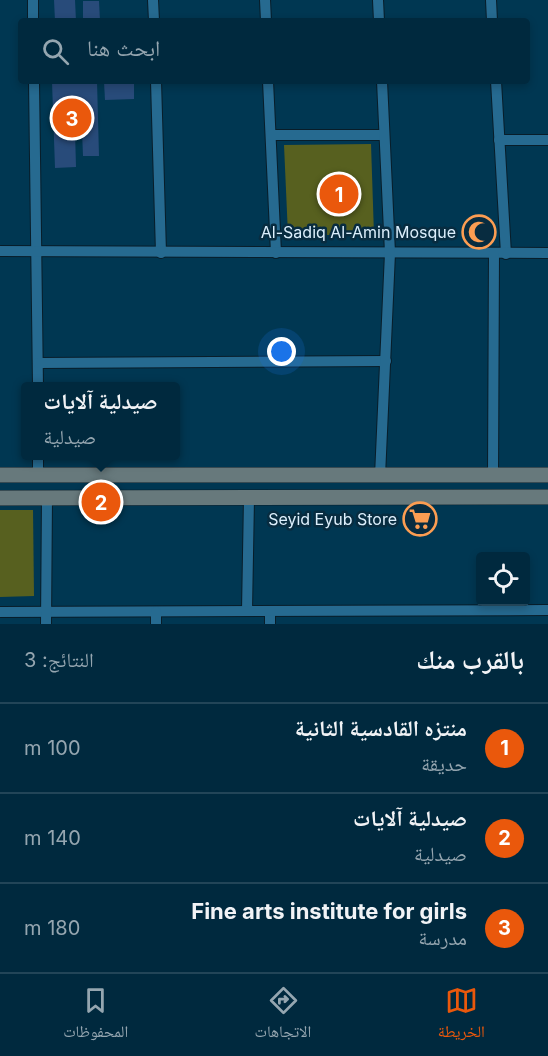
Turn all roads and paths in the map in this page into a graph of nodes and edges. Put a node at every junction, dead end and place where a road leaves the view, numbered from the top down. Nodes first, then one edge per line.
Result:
1 (33, 0) edge
2 (153, 0) edge
3 (265, 0) edge
4 (378, 0) edge
5 (491, 0) edge
6 (33, 18) edge
7 (154, 18) edge
8 (266, 18) edge
9 (379, 18) edge
10 (492, 18) edge
11 (34, 84) edge
12 (156, 84) edge
13 (268, 84) edge
14 (382, 84) edge
15 (496, 84) edge
16 (271, 135) junction
17 (384, 135) junction
18 (499, 140) junction
19 (548, 140) edge
20 (0, 252) edge
21 (36, 253) junction
22 (161, 253) junction
23 (276, 253) junction
24 (390, 253) junction
25 (494, 253) junction
26 (548, 253) edge
27 (506, 254) junction
28 (386, 361) junction
29 (38, 363) junction
30 (38, 382) edge
31 (38, 460) edge
32 (0, 475) edge
33 (38, 475) junction
34 (548, 475) edge
35 (380, 476) junction
36 (493, 476) junction
37 (515, 476) junction
38 (0, 498) edge
39 (47, 498) junction
40 (249, 498) junction
41 (548, 498) edge
42 (515, 499) junction
43 (548, 610) edge
44 (247, 611) junction
45 (270, 611) junction
46 (383, 611) junction
47 (0, 612) edge
48 (46, 612) junction
49 (156, 612) junction
50 (46, 624) edge
51 (156, 624) edge
52 (270, 624) edge
53 (383, 624) edge

1 - 6 street
2 - 7 street
3 - 8 street
4 - 9 street
5 - 10 street
11 - 21 street
12 - 22 street
13 - 16 street
14 - 17 street
15 - 18 street
16 - 17 street
16 - 23 street
17 - 24 street
18 - 19 street
18 - 27 street
20 - 21 street
21 - 22 street
21 - 29 street
22 - 23 street
23 - 24 street
24 - 25 street
24 - 28 street
25 - 27 street
25 - 36 street
26 - 27 street
28 - 29 street
28 - 35 street
29 - 30 street
31 - 33 street
32 - 33 main road
33 - 35 main road
34 - 37 main road
35 - 36 main road
36 - 37 main road
37 - 42 main road
38 - 39 main road
39 - 40 main road
39 - 48 street
40 - 42 main road
40 - 44 street
41 - 42 main road
43 - 46 street
44 - 45 street
44 - 49 street
45 - 46 street
45 - 52 street
46 - 53 street
47 - 48 street
48 - 49 street
48 - 50 street
49 - 51 street

